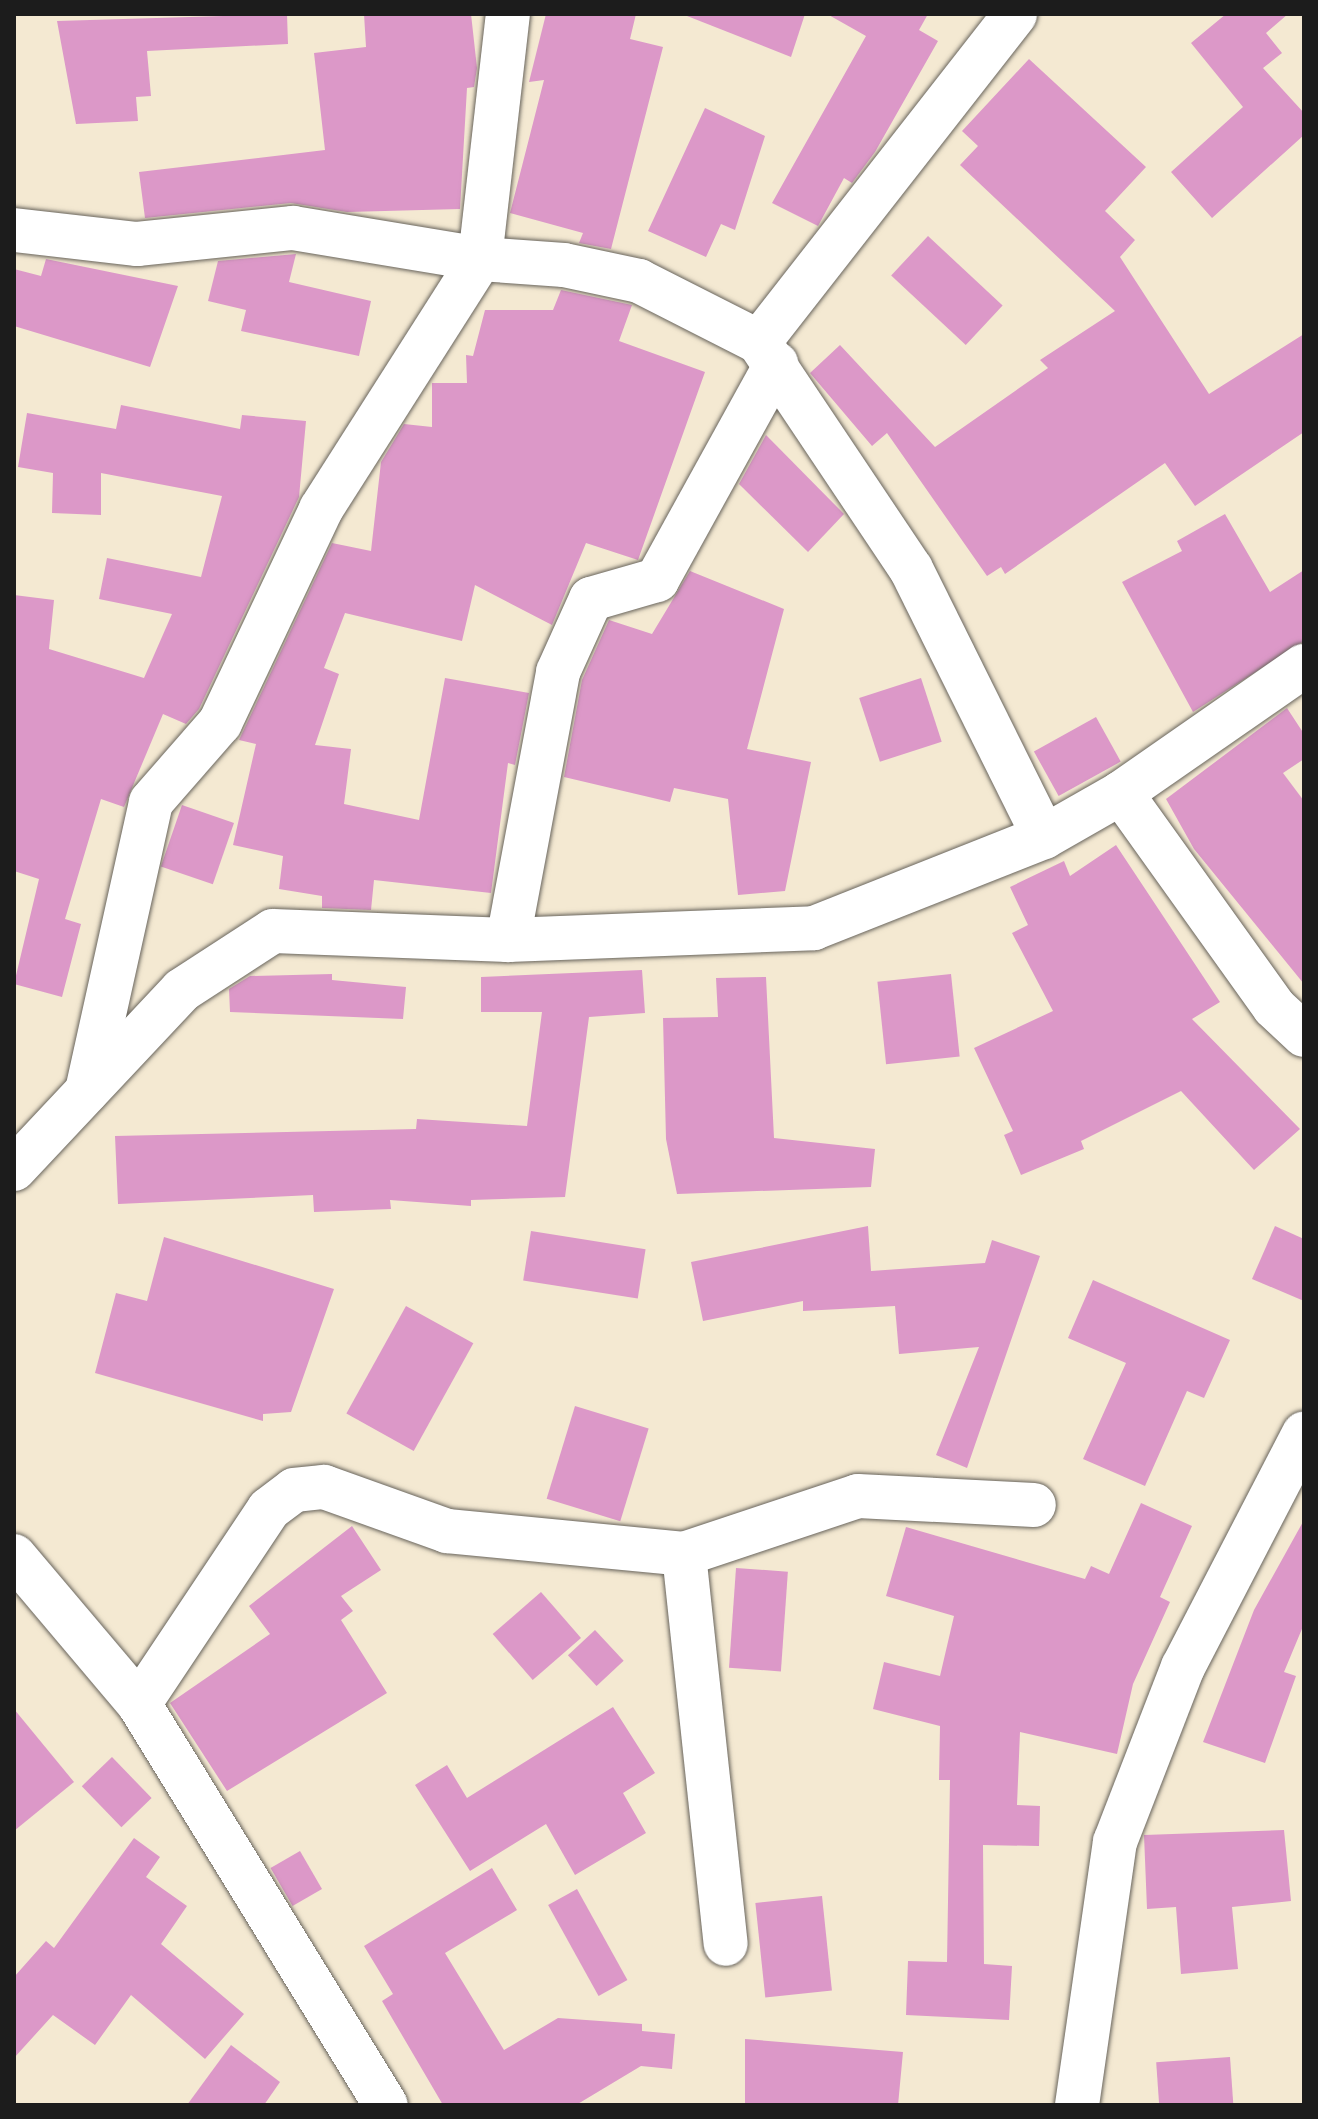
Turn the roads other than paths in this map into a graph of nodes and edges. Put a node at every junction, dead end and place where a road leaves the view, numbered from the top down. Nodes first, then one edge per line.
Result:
1 (508, 14) edge
2 (1015, 14) edge
3 (14, 230) edge
4 (480, 259) junction
5 (768, 353) junction
6 (1304, 666) edge
7 (1121, 793) junction
8 (1044, 837) junction
9 (508, 940) junction
10 (1304, 1035) edge
11 (87, 1091) junction
12 (14, 1169) edge
13 (1304, 1434) edge
14 (1034, 1505) dead end
15 (684, 1554) junction
16 (14, 1556) edge
17 (139, 1704) junction
18 (726, 1944) dead end
19 (386, 2105) edge
20 (1077, 2105) edge

1 - 4 street
2 - 5 street
3 - 4 street
4 - 5 street
4 - 11 street
5 - 8 street
5 - 9 street
6 - 7 street
7 - 8 street
7 - 10 street
8 - 9 street
9 - 11 street
11 - 12 street
13 - 20 street
14 - 15 street
15 - 17 street
15 - 18 street
16 - 17 street
17 - 19 street

